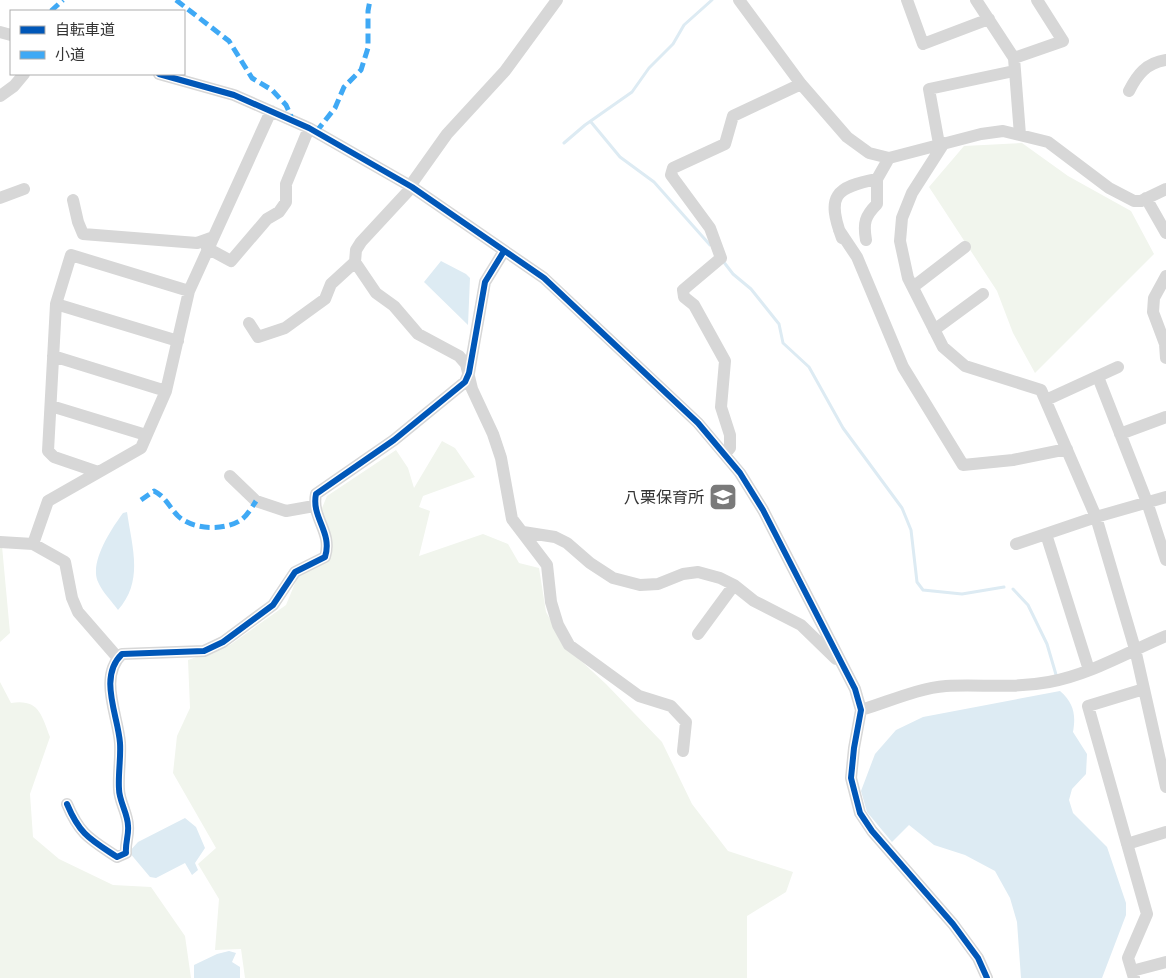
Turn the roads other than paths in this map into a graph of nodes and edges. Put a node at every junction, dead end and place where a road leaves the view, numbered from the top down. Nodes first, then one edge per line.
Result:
1 (739, 0) edge
2 (907, 0) edge
3 (976, 0) edge
4 (1037, 0) edge
5 (554, 1) edge
6 (989, 20) junction
7 (1166, 60) edge
8 (1014, 64) junction
9 (23, 75) edge
10 (163, 75) edge
11 (801, 84) junction
12 (1129, 91) dead end
13 (0, 96) edge
14 (271, 111) junction
15 (309, 128) junction
16 (1020, 135) junction
17 (941, 144) junction
18 (889, 158) junction
19 (877, 179) junction
20 (411, 187) junction
21 (1166, 189) edge
22 (24, 190) dead end
23 (0, 198) edge
24 (1146, 198) junction
25 (73, 200) dead end
26 (839, 230) junction
27 (1166, 233) edge
28 (866, 240) dead end
29 (209, 243) junction
30 (965, 247) dead end
31 (504, 252) junction
32 (355, 262) junction
33 (1166, 276) edge
34 (860, 284) dead end
35 (913, 287) junction
36 (189, 291) junction
37 (983, 294) dead end
38 (56, 304) junction
39 (248, 323) dead end
40 (934, 330) junction
41 (178, 341) junction
42 (53, 356) junction
43 (1166, 358) edge
44 (1118, 368) dead end
45 (469, 372) junction
46 (1098, 377) junction
47 (166, 391) junction
48 (1046, 400) junction
49 (51, 406) junction
50 (1166, 417) edge
51 (1120, 434) junction
52 (146, 435) junction
53 (1067, 449) junction
54 (726, 454) junction
55 (98, 472) junction
56 (230, 476) dead end
57 (1166, 497) edge
58 (1147, 502) junction
59 (314, 506) junction
60 (1096, 517) junction
61 (523, 532) junction
62 (1046, 534) junction
63 (0, 542) edge
64 (33, 544) junction
65 (1016, 544) dead end
66 (1166, 560) edge
67 (734, 585) junction
68 (698, 634) dead end
69 (1166, 636) edge
70 (1135, 649) junction
71 (118, 658) junction
72 (842, 663) junction
73 (1089, 670) junction
74 (1144, 689) junction
75 (861, 710) junction
76 (683, 751) dead end
77 (1165, 784) edge
78 (68, 804) dead end
79 (1166, 832) edge
80 (1127, 844) junction
81 (1166, 962) edge
82 (1133, 975) edge
83 (987, 978) edge

1 - 11 street
2 - 6 street
3 - 6 street
4 - 8 street
5 - 20 street
6 - 8 street
7 - 12 street
8 - 16 street
8 - 17 street
9 - 13 street
10 - 14 street
11 - 18 street
11 - 54 street
14 - 15 street
14 - 29 street
15 - 20 street
15 - 29 street
16 - 17 street
16 - 24 street
17 - 18 street
17 - 35 street
18 - 19 street
19 - 26 street
19 - 28 street
20 - 31 street
20 - 32 street
21 - 24 street
22 - 23 street
24 - 27 street
25 - 29 street
26 - 34 street
26 - 53 street
29 - 36 street
30 - 35 street
31 - 45 street
31 - 54 street
32 - 39 street
32 - 45 street
33 - 43 street
35 - 40 street
36 - 38 street
36 - 41 street
37 - 40 street
38 - 41 street
38 - 42 street
40 - 48 street
41 - 47 street
42 - 47 street
42 - 49 street
44 - 46 street
45 - 59 street
45 - 61 street
46 - 48 street
46 - 51 street
47 - 52 street
48 - 53 street
49 - 52 street
49 - 55 street
50 - 51 street
51 - 58 street
52 - 55 street
53 - 60 street
54 - 72 street
55 - 64 street
56 - 59 street
57 - 58 street
58 - 60 street
58 - 66 street
59 - 71 street
60 - 62 street
60 - 70 street
61 - 67 street
61 - 76 street
62 - 65 street
62 - 73 street
63 - 64 street
64 - 71 street
67 - 68 street
67 - 72 street
69 - 70 street
70 - 73 street
70 - 74 street
71 - 78 street
72 - 75 street
73 - 75 street
74 - 77 street
74 - 80 street
75 - 83 street
79 - 80 street
80 - 82 street
81 - 82 street

